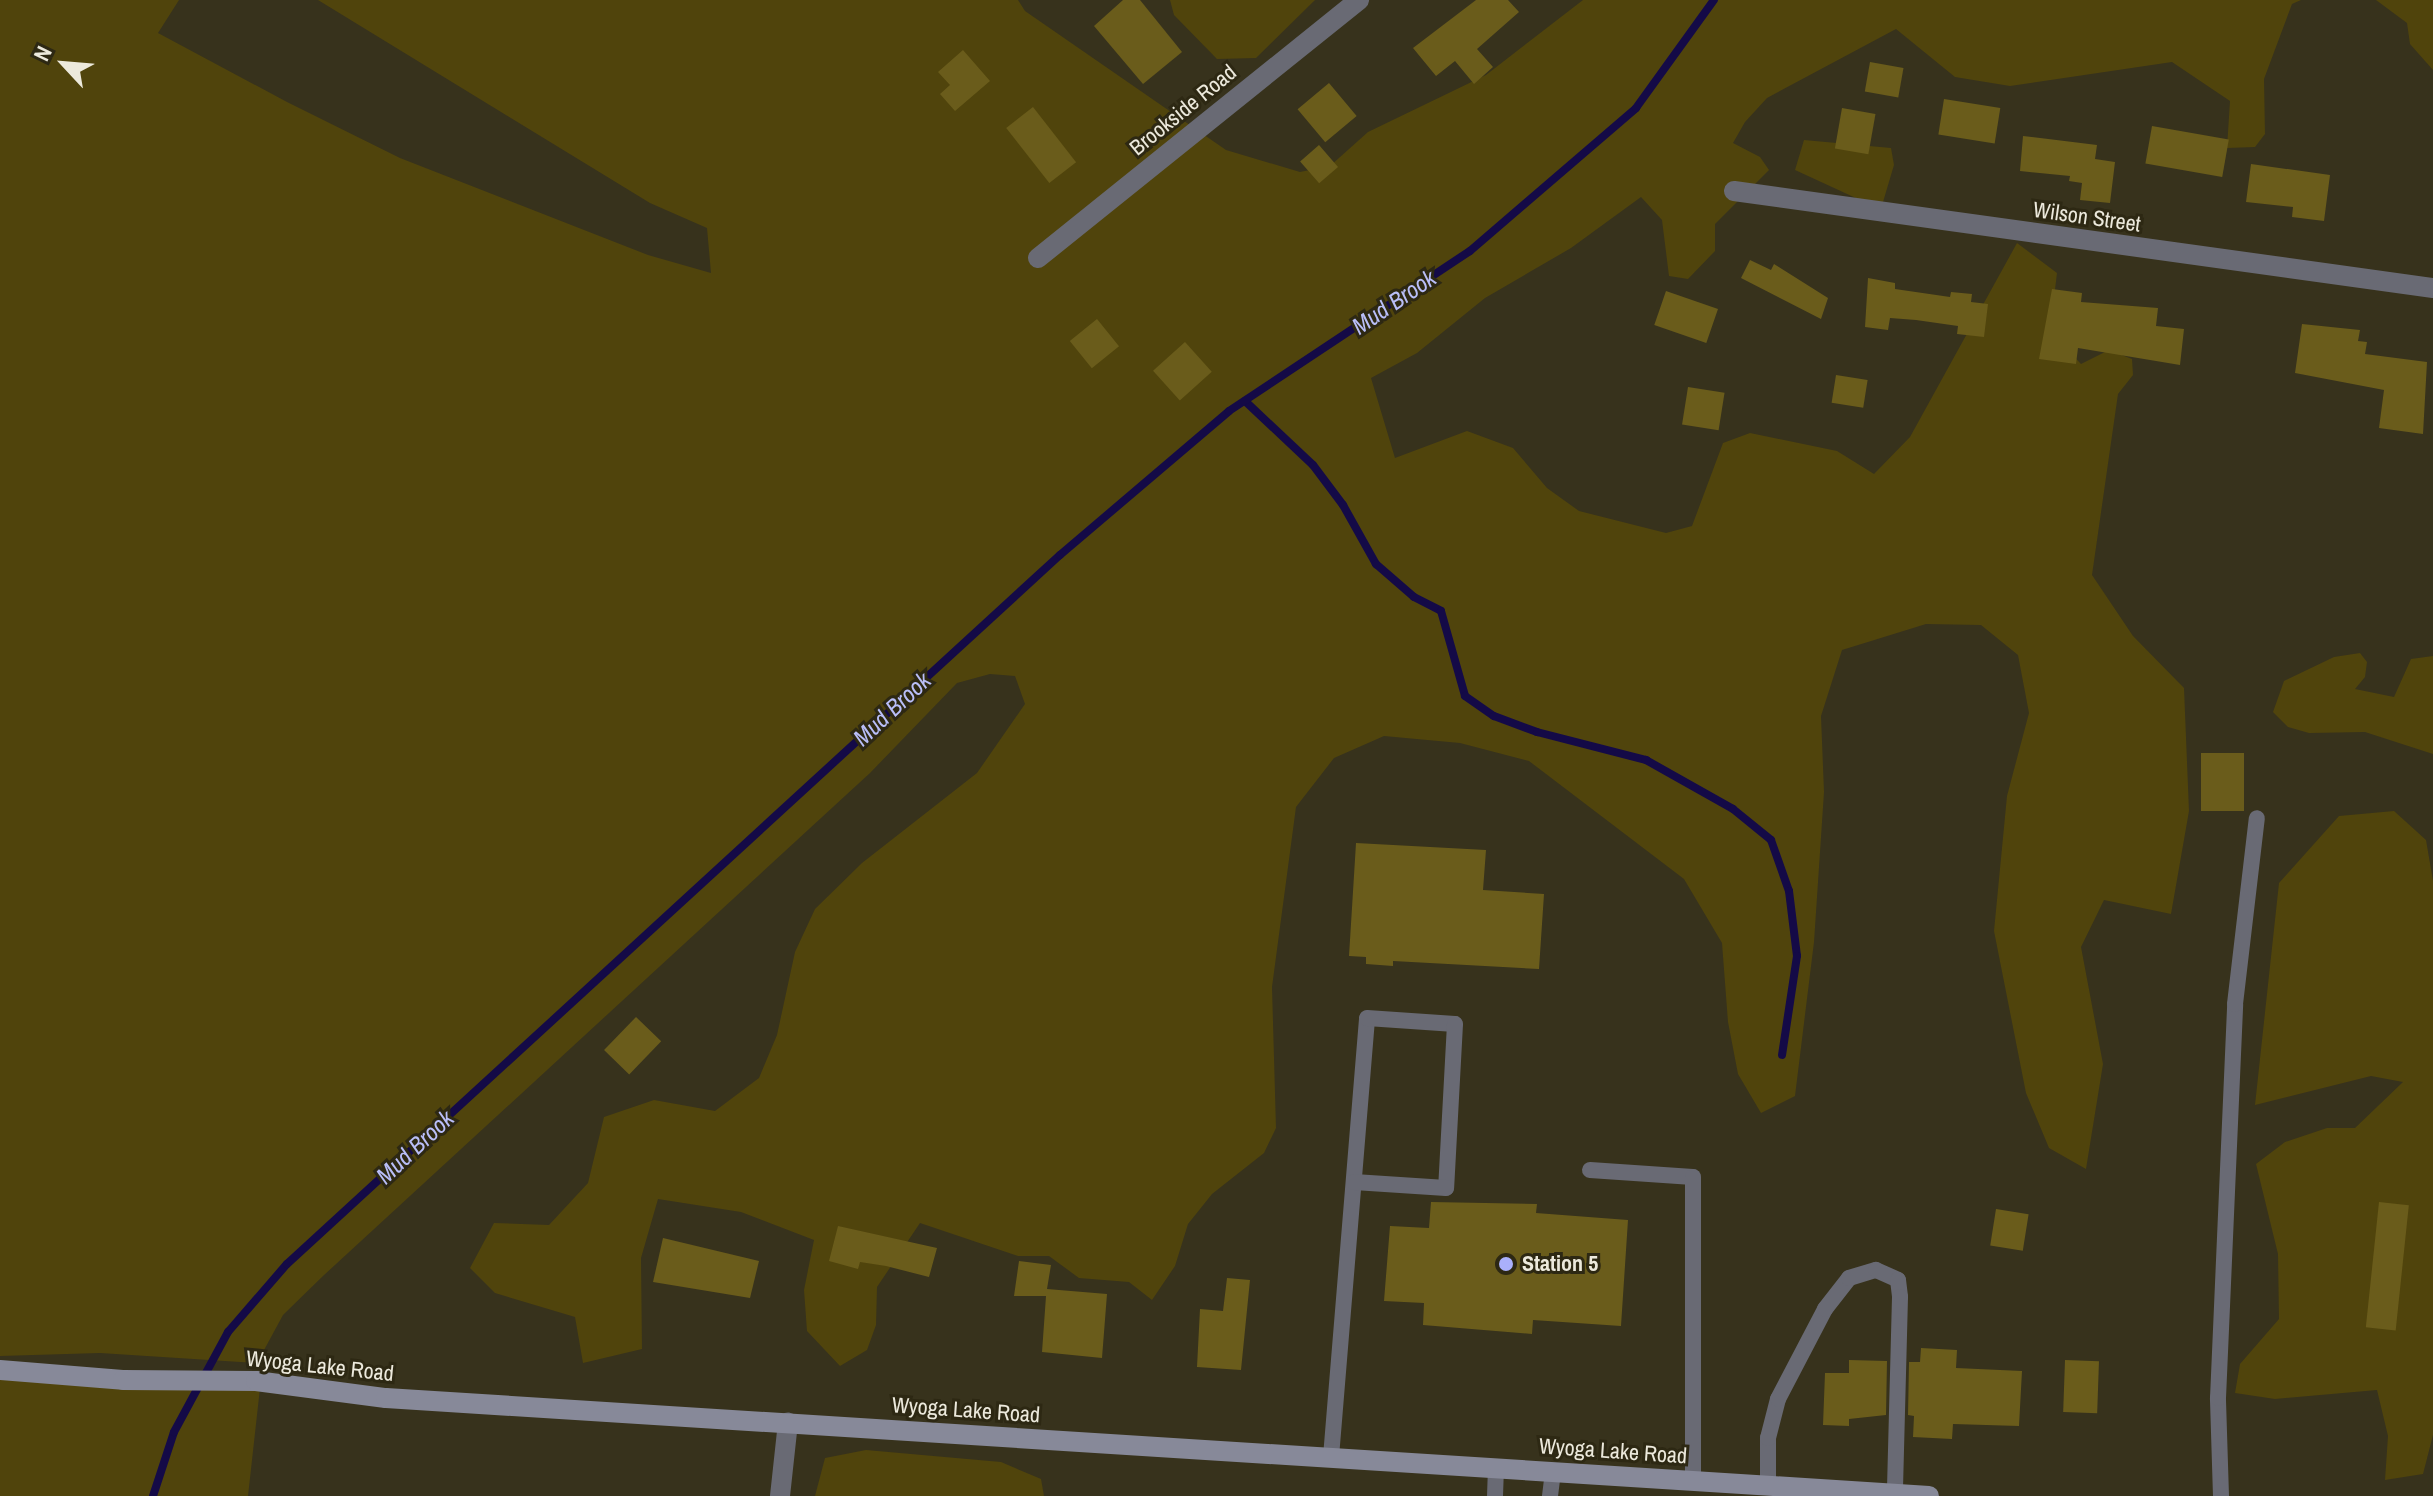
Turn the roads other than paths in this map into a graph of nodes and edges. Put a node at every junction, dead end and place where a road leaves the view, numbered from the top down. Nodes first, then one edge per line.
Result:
1 (1359, 0) edge
2 (1734, 191) dead end
3 (1038, 258) dead end
4 (2433, 288) edge
5 (2257, 818) dead end
6 (1590, 1170) dead end
7 (1354, 1182) junction
8 (0, 1370) edge
9 (788, 1422) junction
10 (1331, 1457) junction
11 (1496, 1467) junction
12 (1553, 1471) junction
13 (1693, 1481) junction
14 (1768, 1485) junction
15 (1895, 1494) junction
16 (780, 1496) edge
17 (1495, 1496) edge
18 (1550, 1496) edge
19 (1929, 1496) edge
20 (2221, 1496) edge

1 - 3 street, Brookside Road
2 - 4 street, Wilson Street
5 - 20 lane
6 - 13 lane
7 - 7 lane
7 - 10 lane
8 - 9 street, Wyoga Lake Road
9 - 10 street, Wyoga Lake Road
9 - 16 street
10 - 11 street, Wyoga Lake Road
11 - 12 street, Wyoga Lake Road
11 - 17 lane
12 - 13 street, Wyoga Lake Road
12 - 18 lane
13 - 14 street, Wyoga Lake Road
14 - 15 street, Wyoga Lake Road
14 - 15 lane
15 - 19 street, Wyoga Lake Road

